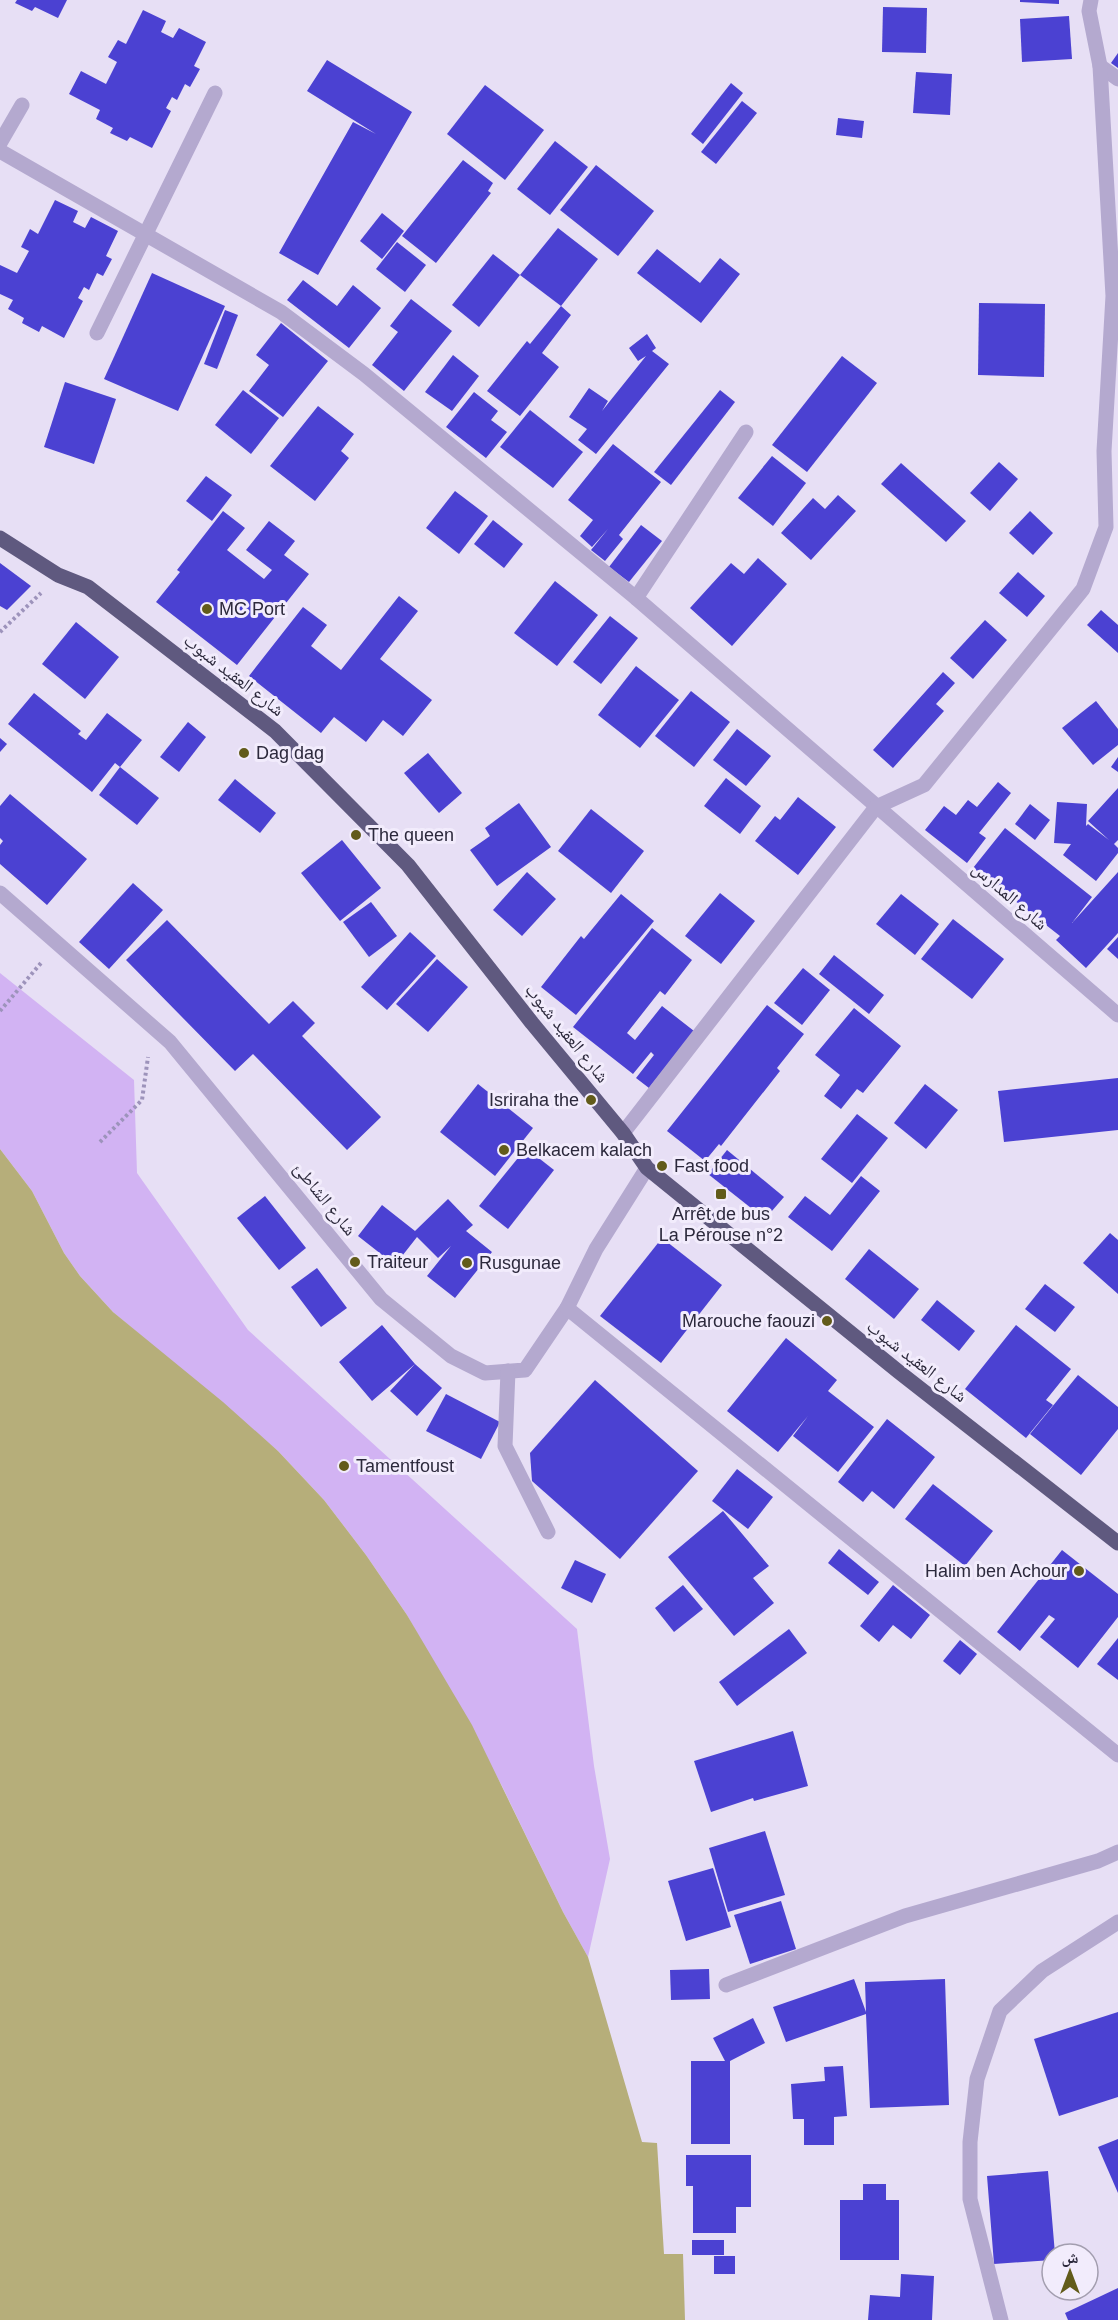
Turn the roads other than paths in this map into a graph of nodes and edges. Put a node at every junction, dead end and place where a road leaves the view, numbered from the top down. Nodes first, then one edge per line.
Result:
1 (1091, 0) edge
2 (1100, 66) junction
3 (1118, 79) edge
4 (215, 93) dead end
5 (22, 105) dead end
6 (0, 143) edge
7 (0, 151) edge
8 (146, 234) junction
9 (1116, 298) edge
10 (97, 333) dead end
11 (746, 432) dead end
12 (1112, 531) edge
13 (0, 538) edge
14 (636, 598) junction
15 (876, 807) junction
16 (0, 893) edge
17 (1118, 1015) edge
18 (623, 1133) junction
19 (647, 1168) junction
20 (567, 1308) junction
21 (508, 1371) junction
22 (548, 1532) dead end
23 (1118, 1543) edge
24 (1118, 1755) edge
25 (1118, 1852) edge
26 (1118, 1922) edge
27 (726, 1985) dead end
28 (1001, 2320) edge

1 - 2 street
2 - 3 street
2 - 9 street
4 - 8 street
5 - 6 street
7 - 8 street, شارع المدارس
8 - 10 street
8 - 14 street, شارع المدارس
9 - 12 street
11 - 14 street
12 - 15 street
13 - 18 main road, شارع العقيد شبوب
14 - 15 street, شارع المدارس
15 - 17 street, شارع المدارس
15 - 18 street
16 - 21 street, شارع الشاطئ
18 - 19 main road, شارع العقيد شبوب
19 - 20 street, شارع الشاطئ
19 - 23 main road, شارع العقيد شبوب
20 - 21 street, شارع الشاطئ
20 - 24 street
21 - 22 street
25 - 27 street
26 - 28 street

